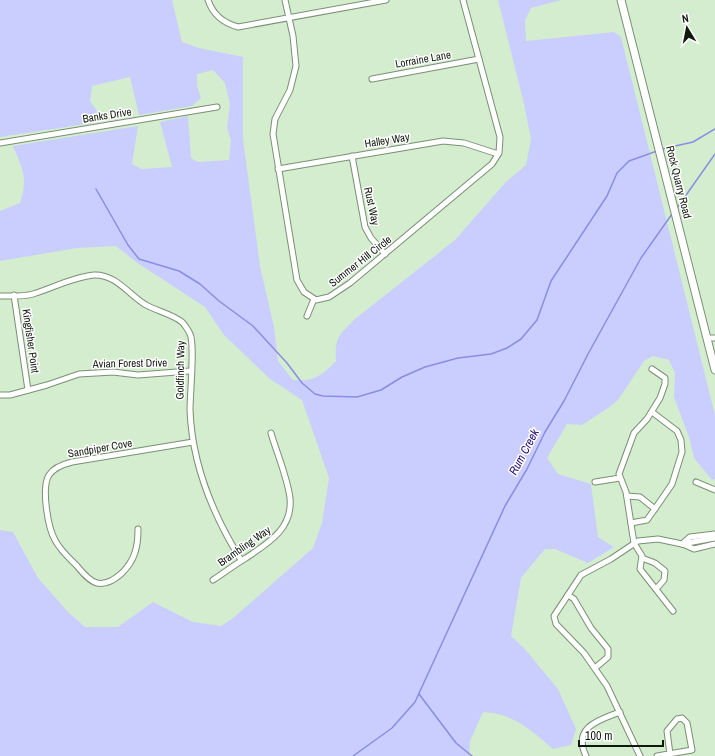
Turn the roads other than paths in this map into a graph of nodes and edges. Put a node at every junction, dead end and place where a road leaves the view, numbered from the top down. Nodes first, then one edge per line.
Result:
1 (208, 0) edge
2 (285, 0) edge
3 (386, 0) edge
4 (463, 0) edge
5 (621, 0) edge
6 (289, 18) junction
7 (479, 59) junction
8 (372, 79) dead end
9 (217, 107) dead end
10 (0, 142) edge
11 (498, 154) junction
12 (352, 156) junction
13 (278, 169) junction
14 (385, 254) junction
15 (14, 295) junction
16 (0, 296) edge
17 (314, 299) junction
18 (307, 316) dead end
19 (707, 338) junction
20 (715, 338) edge
21 (652, 370) dead end
22 (715, 370) edge
23 (190, 371) junction
24 (28, 390) junction
25 (0, 395) edge
26 (652, 412) junction
27 (271, 433) dead end
28 (193, 442) junction
29 (620, 478) junction
30 (595, 482) dead end
31 (696, 482) dead end
32 (715, 490) edge
33 (627, 496) junction
34 (655, 509) junction
35 (631, 523) junction
36 (138, 529) dead end
37 (715, 534) edge
38 (715, 538) edge
39 (634, 542) junction
40 (682, 544) junction
41 (715, 544) edge
42 (642, 558) junction
43 (241, 560) junction
44 (213, 580) dead end
45 (656, 589) junction
46 (568, 595) junction
47 (673, 611) dead end
48 (595, 668) junction
49 (620, 712) junction
50 (670, 754) junction
51 (586, 756) edge
52 (640, 756) edge
53 (657, 756) edge

1 - 6 street
2 - 6 street
3 - 6 street
4 - 7 street
5 - 19 street, Rock Quarry Road
6 - 13 street
7 - 8 street, Lorraine Lane
7 - 11 street
9 - 10 street, Banks Drive
11 - 12 street, Halley Way
11 - 14 street, Summer Hill Circle
12 - 13 street, Halley Way
12 - 14 street, Rust Way
13 - 17 street
14 - 17 street, Summer Hill Circle
15 - 16 street, Goldfinch Way
15 - 23 street, Goldfinch Way
15 - 24 street, Kingfisher Point
17 - 18 street
19 - 20 street
19 - 22 street, Rock Quarry Road
21 - 26 street
23 - 24 street, Avian Forest Drive
23 - 28 street, Goldfinch Way
24 - 25 street, Avian Forest Drive
26 - 29 street
26 - 34 street
27 - 43 street, Brambling Way
28 - 36 street, Sandpiper Cove
28 - 43 street, Goldfinch Way
29 - 30 street
29 - 33 street
31 - 32 street
33 - 34 street
33 - 35 street
34 - 35 street
35 - 39 street
37 - 40 street
38 - 40 street
39 - 40 street
39 - 42 street
39 - 46 street
40 - 41 street
42 - 45 street
42 - 45 street
43 - 44 street, Brambling Way
45 - 47 street
46 - 48 street
46 - 48 street
48 - 49 street
49 - 51 street
49 - 52 street
50 - 50 street
50 - 53 street

